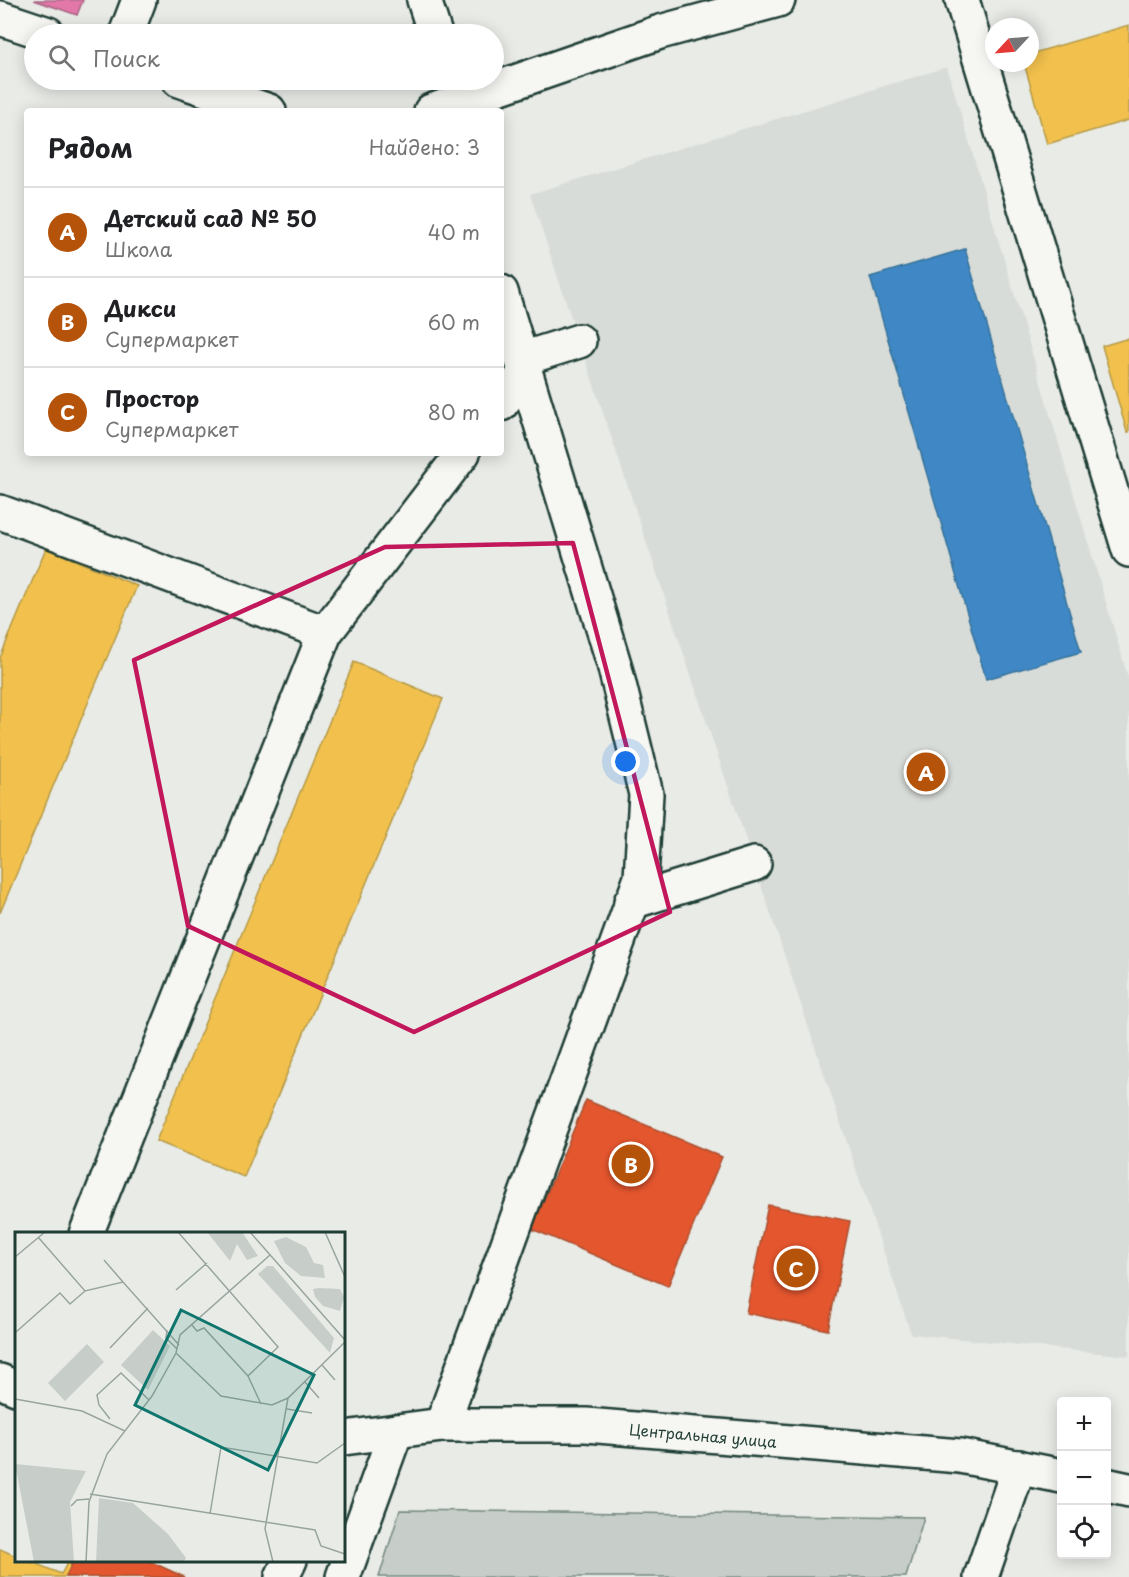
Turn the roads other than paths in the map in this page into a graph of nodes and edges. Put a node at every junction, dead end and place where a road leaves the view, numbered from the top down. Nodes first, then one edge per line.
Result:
1 (139, 0) edge
2 (424, 0) edge
3 (778, 0) edge
4 (962, 0) edge
5 (0, 18) edge
6 (130, 24) edge
7 (432, 24) edge
8 (24, 26) edge
9 (504, 80) edge
10 (208, 90) edge
11 (472, 90) edge
12 (446, 98) edge
13 (260, 108) edge
14 (504, 302) edge
15 (579, 341) dead end
16 (524, 366) junction
17 (504, 399) edge
18 (462, 456) edge
19 (0, 512) edge
20 (1129, 550) edge
21 (325, 633) junction
22 (754, 864) dead end
23 (632, 902) junction
24 (86, 1232) edge
25 (0, 1381) edge
26 (15, 1388) edge
27 (442, 1425) junction
28 (396, 1431) junction
29 (345, 1439) edge
30 (1019, 1467) junction
31 (1057, 1475) edge
32 (1111, 1486) edge
33 (1129, 1490) edge
34 (289, 1562) edge
35 (282, 1577) edge
36 (343, 1577) edge
37 (981, 1577) edge

1 - 6 street
2 - 7 street
3 - 9 street
4 - 20 street
5 - 8 street
10 - 13 street
11 - 12 street
14 - 16 street
15 - 16 street
16 - 17 street
16 - 23 street
18 - 21 street
19 - 21 street
21 - 24 street
22 - 23 street
23 - 27 street
25 - 26 street
27 - 28 street, Центральная улица
27 - 30 street, Центральная улица
28 - 29 street, Центральная улица
28 - 36 street
30 - 31 street, Центральная улица
30 - 37 street
32 - 33 street
34 - 35 street

